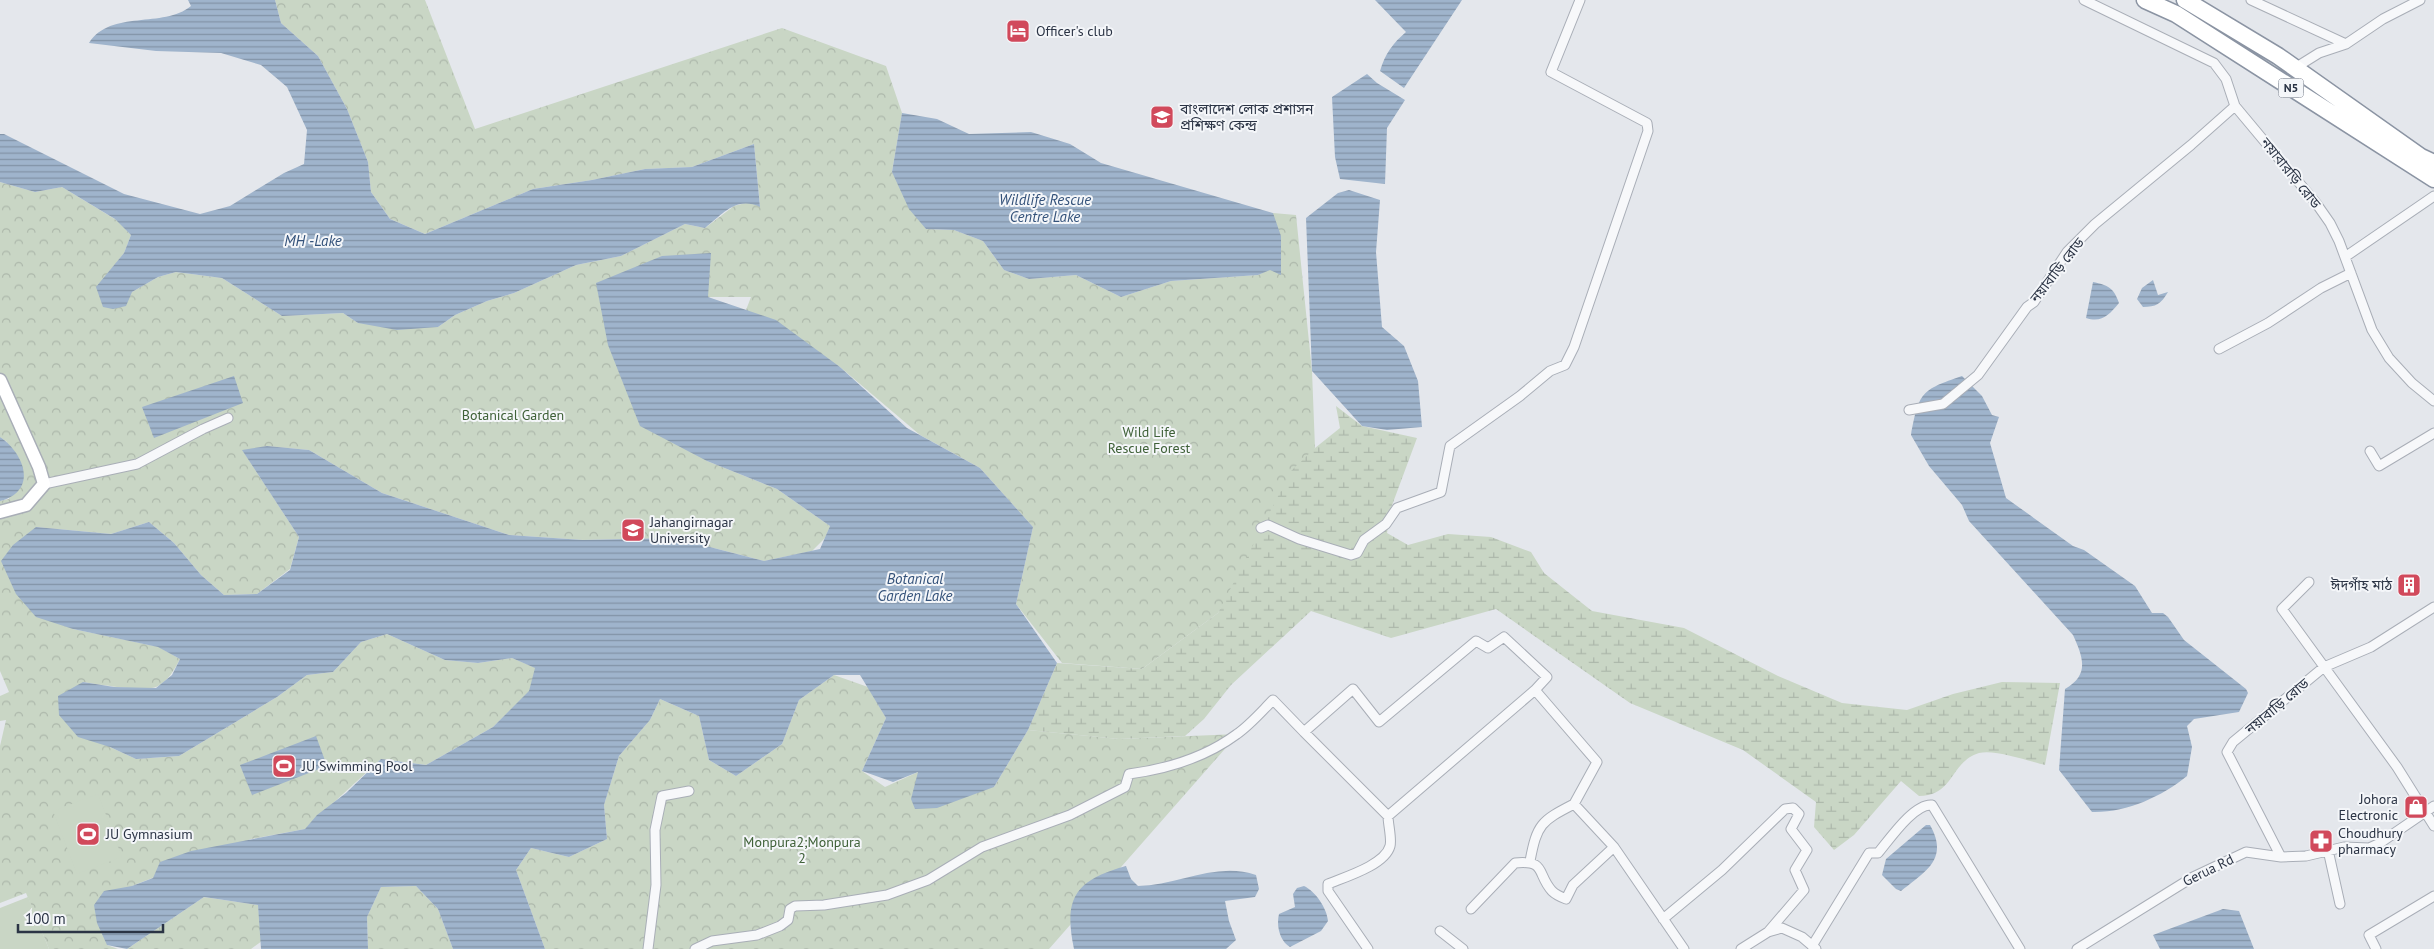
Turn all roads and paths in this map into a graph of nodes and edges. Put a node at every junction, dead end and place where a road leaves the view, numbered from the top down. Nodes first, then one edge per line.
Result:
1 (1580, 0) edge
2 (2146, 0) edge
3 (2185, 0) edge
4 (2251, 0) edge
5 (2420, 0) edge
6 (2087, 1) edge
7 (2346, 44) junction
8 (2295, 68) junction
9 (2235, 106) junction
10 (2434, 163) edge
11 (2434, 179) edge
12 (2434, 196) edge
13 (2346, 257) junction
14 (2350, 273) junction
15 (2219, 349) dead end
16 (0, 380) edge
17 (2434, 401) edge
18 (1909, 410) dead end
19 (228, 418) dead end
20 (2434, 433) edge
21 (2370, 451) dead end
22 (44, 484) junction
23 (0, 512) edge
24 (1262, 528) dead end
25 (2309, 582) dead end
26 (2434, 607) edge
27 (2324, 667) junction
28 (1535, 690) junction
29 (1304, 732) junction
30 (689, 791) dead end
31 (1574, 804) junction
32 (2434, 806) edge
33 (2424, 813) junction
34 (1388, 816) junction
35 (2434, 826) edge
36 (1614, 847) junction
37 (2328, 850) junction
38 (2282, 857) junction
39 (1530, 862) junction
40 (2434, 896) edge
41 (2340, 904) dead end
42 (1471, 909) dead end
43 (1663, 919) junction
44 (1440, 931) dead end
45 (1768, 932) junction
46 (1814, 948) edge
47 (648, 949) edge
48 (695, 949) edge
49 (1368, 949) edge
50 (1463, 949) edge
51 (1684, 949) edge
52 (1741, 949) edge
53 (2020, 949) edge
54 (2077, 949) edge
55 (2376, 949) edge

1 - 24 street
2 - 11 highway, N5
3 - 8 highway, N5
4 - 7 street
5 - 7 street
6 - 9 street, নয়াবারড়ি রোড
7 - 8 street
8 - 10 highway, N5
9 - 13 street, নয়াবারড়ি রোড
9 - 18 street, নয়াবাড়ি রোড
12 - 13 street
13 - 14 street, নয়াবারড়ি রোড
14 - 15 street
14 - 17 street, নয়াবারড়ি রোড
16 - 22 street
19 - 22 street
20 - 21 street
22 - 23 street
25 - 27 street
26 - 27 street, নয়াবাড়ি রোড
27 - 33 street
27 - 38 street, নয়াবাড়ি রোড
28 - 29 street
28 - 31 street
28 - 34 street
29 - 34 street
29 - 48 street
30 - 47 street
31 - 36 street
31 - 39 street
32 - 33 street, Gerua Rd
33 - 35 street
33 - 37 street, Gerua Rd
34 - 49 street
36 - 39 street
36 - 43 street
37 - 38 street, Gerua Rd
37 - 41 street
38 - 54 street, Gerua Rd
39 - 42 street
40 - 55 street
43 - 45 street
43 - 51 street
44 - 50 street
45 - 46 street
45 - 52 street
46 - 53 street

